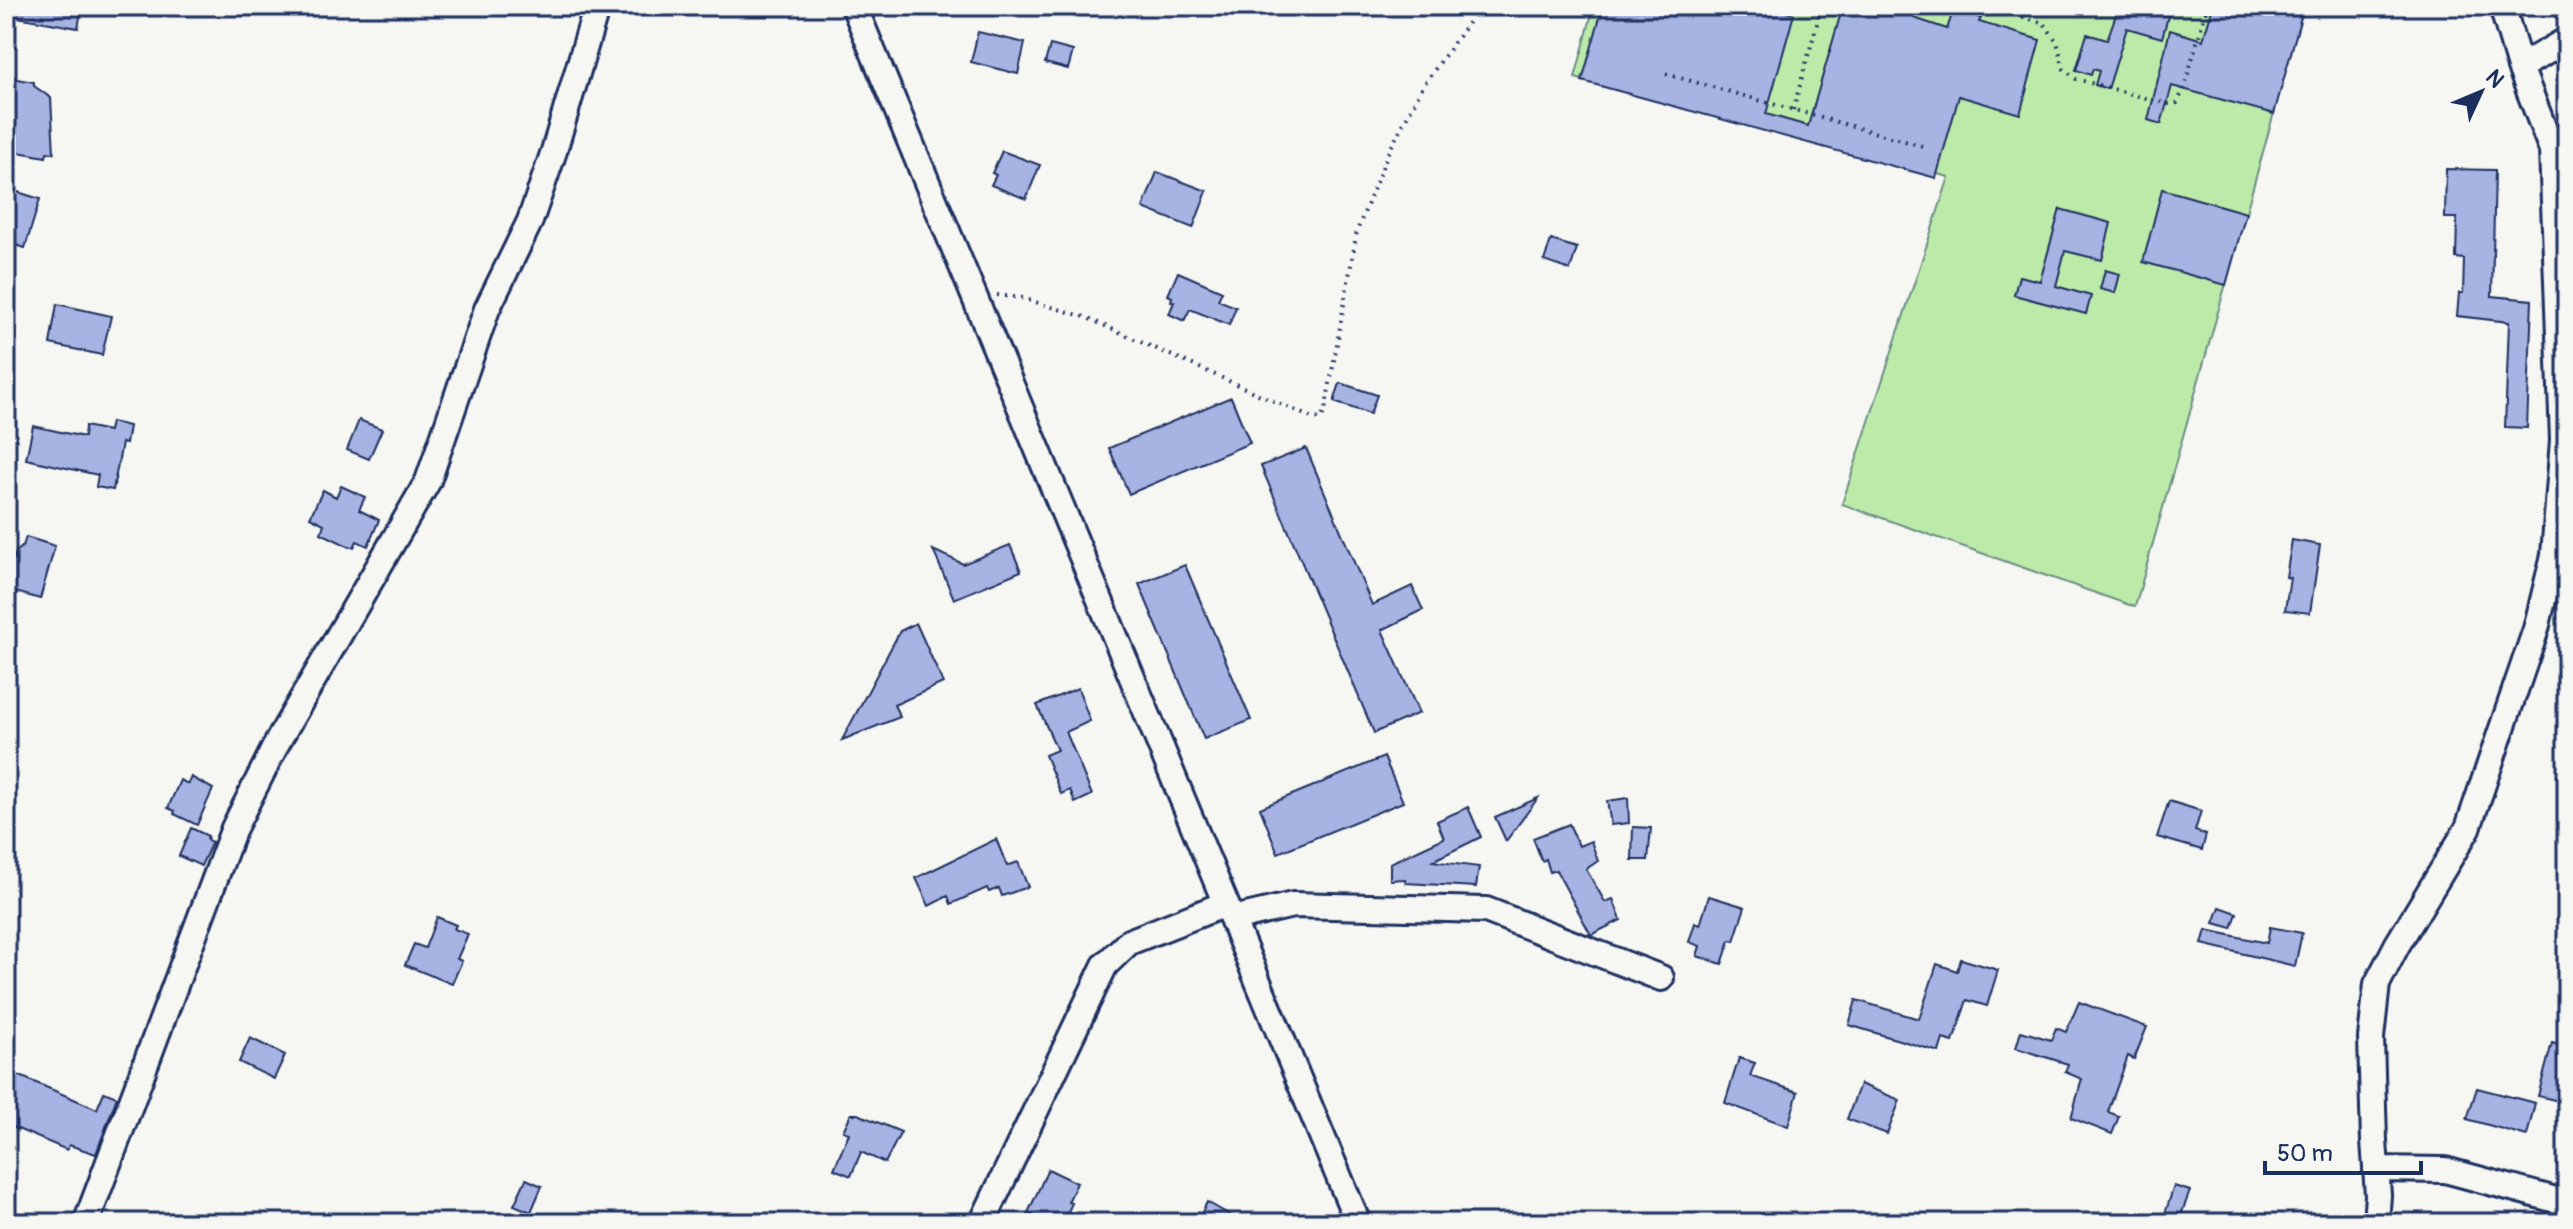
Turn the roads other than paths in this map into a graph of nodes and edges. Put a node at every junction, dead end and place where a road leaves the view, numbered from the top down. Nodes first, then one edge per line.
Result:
1 (597, 6) edge
2 (854, 6) edge
3 (2502, 6) edge
4 (2567, 40) edge
5 (2520, 67) junction
6 (1229, 912) junction
7 (1661, 978) dead end
8 (2376, 1169) junction
9 (2567, 1203) edge
10 (86, 1223) edge
11 (982, 1223) edge
12 (1358, 1223) edge
13 (2376, 1223) edge

1 - 10 street
2 - 6 street
3 - 5 street
4 - 5 street
5 - 8 street
6 - 7 street
6 - 11 street
6 - 12 street
8 - 9 street
8 - 13 street

